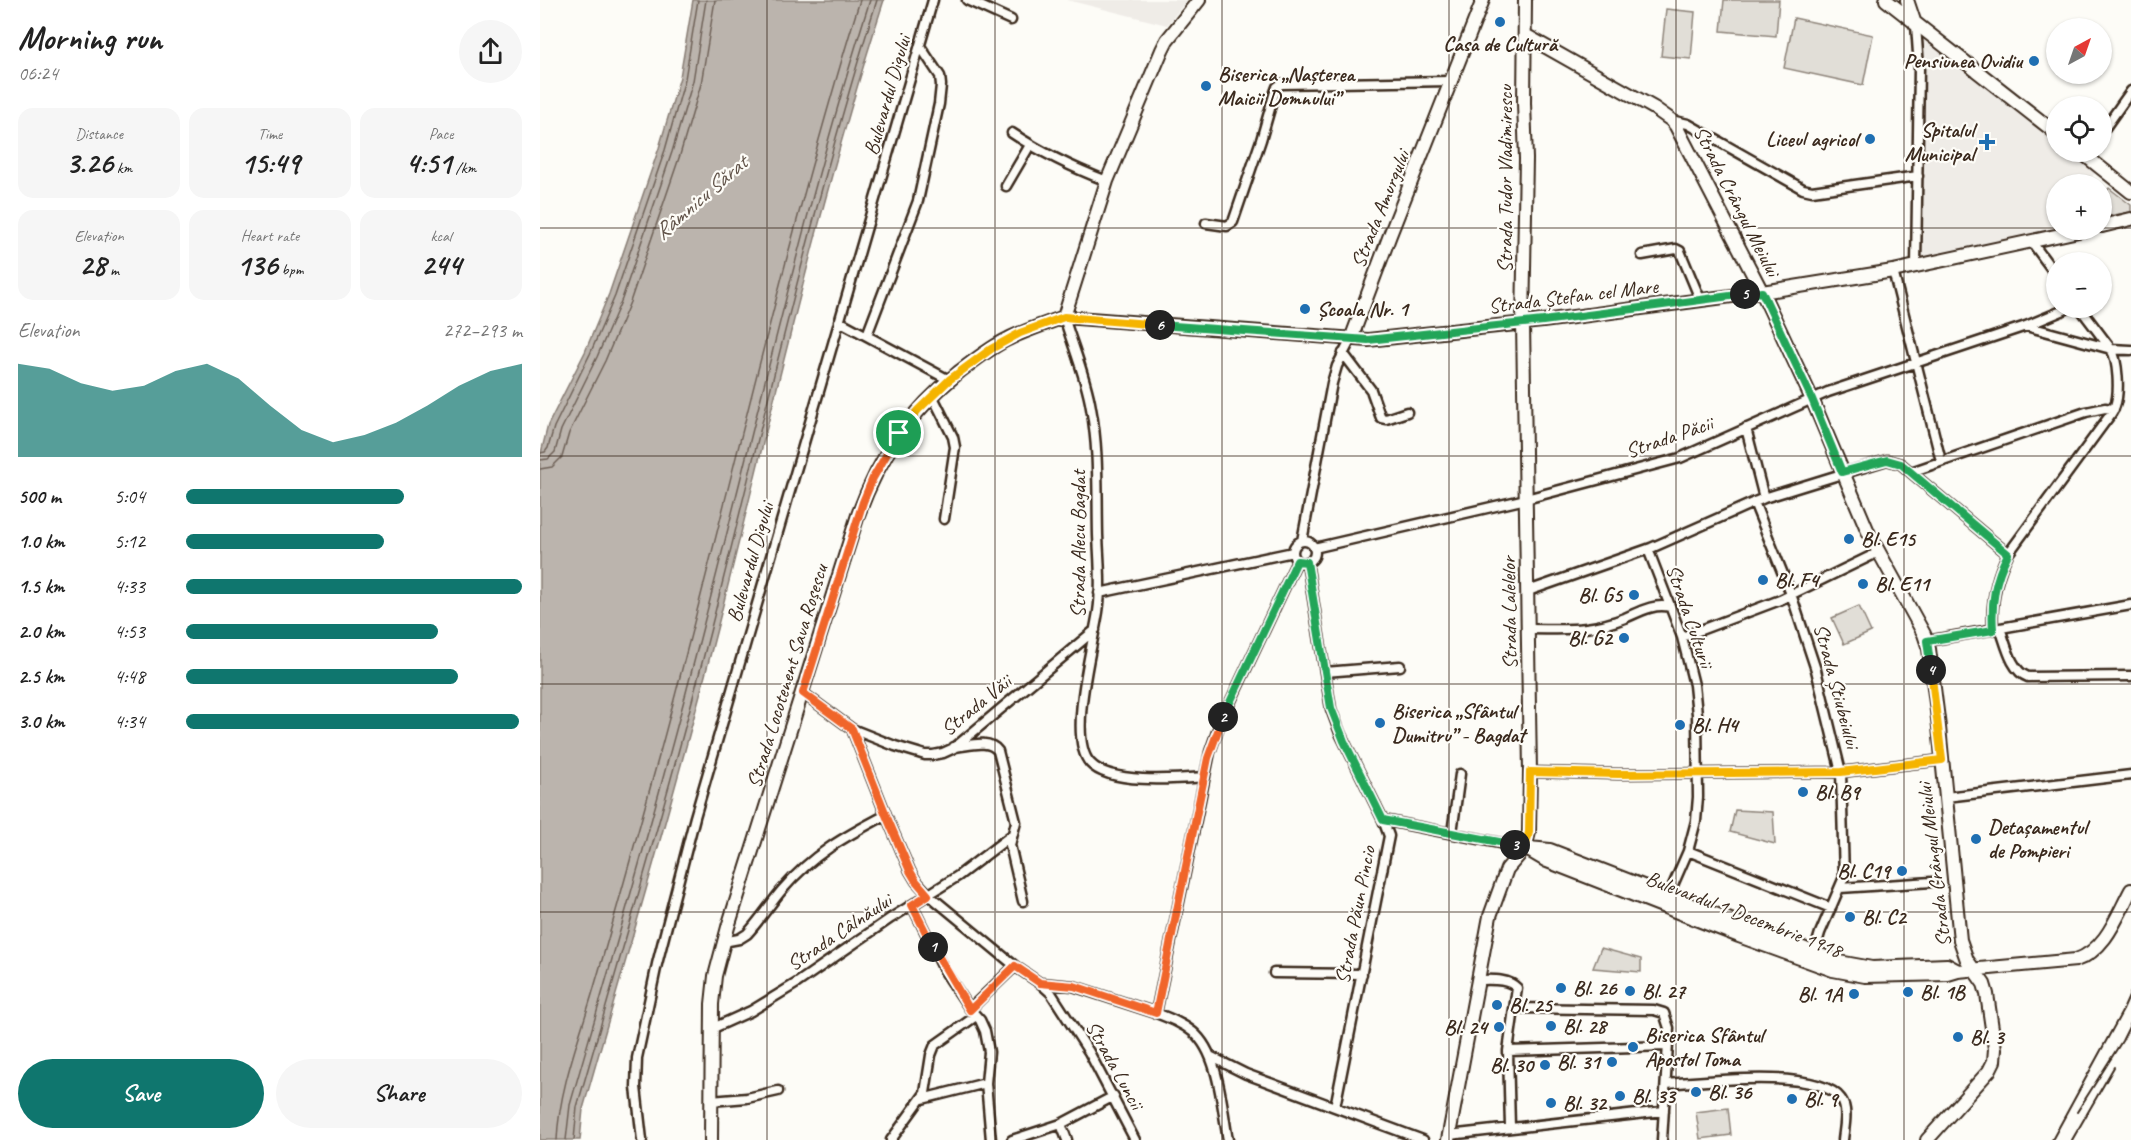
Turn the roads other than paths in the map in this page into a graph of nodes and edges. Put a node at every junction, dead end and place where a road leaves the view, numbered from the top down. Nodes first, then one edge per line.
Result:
1 (933, 0) edge
2 (967, 0) edge
3 (1199, 0) edge
4 (1483, 0) edge
5 (1525, 0) edge
6 (1886, 0) edge
7 (1907, 0) edge
8 (1011, 20) dead end
9 (1916, 25) junction
10 (1525, 35) junction
11 (920, 46) junction
12 (1450, 81) junction
13 (2131, 91) edge
14 (2112, 118) edge
15 (1671, 120) junction
16 (2046, 125) edge
17 (1012, 133) dead end
18 (1030, 145) junction
19 (2096, 162) edge
20 (1918, 176) junction
21 (1107, 181) junction
22 (1006, 186) dead end
23 (2131, 192) edge
24 (2131, 219) edge
25 (1206, 223) dead end
26 (2112, 224) edge
27 (2046, 238) edge
28 (2031, 241) junction
29 (1642, 255) dead end
30 (2046, 261) edge
31 (1916, 266) junction
32 (1893, 271) junction
33 (1762, 292) junction
34 (1700, 299) junction
35 (1064, 317) junction
36 (2046, 317) edge
37 (2088, 318) edge
38 (839, 321) junction
39 (1523, 322) junction
40 (2025, 326) junction
41 (867, 335) junction
42 (1351, 339) junction
43 (2111, 349) junction
44 (2131, 350) edge
45 (1343, 353) junction
46 (1916, 363) junction
47 (949, 380) junction
48 (932, 395) junction
49 (1812, 399) junction
50 (2114, 409) junction
51 (1407, 412) dead end
52 (1746, 428) junction
53 (1941, 461) junction
54 (1842, 472) junction
55 (1911, 472) junction
56 (1764, 498) junction
57 (1526, 499) junction
58 (1754, 502) junction
59 (944, 519) dead end
60 (1302, 542) junction
61 (1314, 548) junction
62 (1648, 549) junction
63 (1879, 552) junction
64 (2008, 554) junction
65 (1295, 557) junction
66 (1307, 562) junction
67 (1528, 591) junction
68 (1099, 593) junction
69 (1791, 594) junction
70 (2131, 605) edge
71 (1670, 607) junction
72 (1528, 629) junction
73 (1996, 629) junction
74 (1095, 630) junction
75 (1682, 637) junction
76 (1927, 641) junction
77 (1400, 666) dead end
78 (1325, 672) junction
79 (2131, 676) edge
80 (803, 693) junction
81 (852, 729) junction
82 (954, 748) junction
83 (1942, 760) junction
84 (1530, 772) junction
85 (1841, 772) junction
86 (1698, 773) junction
87 (1460, 774) dead end
88 (2131, 775) edge
89 (1205, 777) junction
90 (1946, 797) junction
91 (886, 815) junction
92 (1383, 820) junction
93 (1452, 833) junction
94 (1012, 836) junction
95 (1525, 848) junction
96 (1688, 851) junction
97 (1932, 882) dead end
98 (1840, 888) junction
99 (2131, 890) edge
100 (928, 895) junction
101 (1023, 901) dead end
102 (1667, 901) junction
103 (912, 905) junction
104 (1831, 908) junction
105 (723, 942) junction
106 (1812, 958) junction
107 (1015, 966) junction
108 (1973, 969) junction
109 (1275, 973) dead end
110 (1362, 974) junction
111 (1478, 980) junction
112 (1040, 983) junction
113 (1514, 1008) junction
114 (973, 1013) junction
115 (1156, 1013) junction
116 (711, 1029) junction
117 (1667, 1046) junction
118 (1508, 1051) junction
119 (1212, 1057) junction
120 (986, 1083) junction
121 (1666, 1084) junction
122 (778, 1091) dead end
123 (1114, 1096) junction
124 (922, 1099) junction
125 (711, 1101) junction
126 (1335, 1107) junction
127 (1664, 1111) junction
128 (1061, 1124) junction
129 (1510, 1127) junction
130 (1448, 1137) edge
131 (642, 1140) edge
132 (711, 1140) edge
133 (891, 1140) edge
134 (991, 1140) edge
135 (1012, 1140) edge
136 (1067, 1140) edge
137 (1135, 1140) edge
138 (1228, 1140) edge
139 (1423, 1140) edge
140 (1662, 1140) edge
141 (1843, 1140) edge
142 (1927, 1140) edge

1 - 11 street, Bulevardul Digului
2 - 8 street
3 - 21 street
4 - 12 street, Strada Amurgului
5 - 10 street, Strada Tudor Vladimirescu
6 - 9 street
7 - 9 street
9 - 16 street
9 - 20 street
10 - 15 street, Strada Crângul Meiului
10 - 39 street, Strada Tudor Vladimirescu
11 - 38 street, Bulevardul Digului
11 - 41 street
12 - 25 street
12 - 42 street, Strada Amurgului
13 - 14 street
15 - 20 street
15 - 33 street, Strada Crângul Meiului
17 - 18 street
18 - 21 street
18 - 22 street
19 - 23 street
20 - 31 street
21 - 35 street
24 - 26 street
27 - 28 street, Strada Ștefan cel Mare
28 - 30 street
28 - 31 street, Strada Ștefan cel Mare
29 - 34 street
31 - 32 street, Strada Ștefan cel Mare
32 - 33 street, Strada Ștefan cel Mare
32 - 46 street
33 - 34 street, Strada Ștefan cel Mare
33 - 49 street, Strada Crângul Meiului
34 - 39 street, Strada Ștefan cel Mare
35 - 42 street, Strada Ștefan cel Mare
35 - 47 street, Strada Locotenent Sava Roșescu
35 - 68 street, Strada Alecu Bagdat
36 - 40 street, Strada Păcii
37 - 43 street
38 - 41 street
38 - 131 street, Bulevardul Digului
39 - 42 street, Strada Ștefan cel Mare
39 - 57 street, Strada Lalelelor
40 - 43 street
40 - 46 street, Strada Păcii
41 - 47 street
42 - 45 street, Strada Amurgului
43 - 44 street
43 - 50 street
45 - 51 street
45 - 60 street, Strada Amurgului
46 - 49 street, Strada Păcii
46 - 53 street
47 - 48 street, Strada Locotenent Sava Roșescu
48 - 59 street
48 - 80 street, Strada Locotenent Sava Roșescu
49 - 52 street, Strada Păcii
49 - 54 street, Strada Crângul Meiului
50 - 53 street
50 - 64 street
52 - 56 street
52 - 57 street, Strada Păcii
53 - 55 street
54 - 55 street
54 - 56 street
54 - 63 street, Strada Crângul Meiului
55 - 64 street
56 - 58 street
57 - 61 street, Strada Păcii
57 - 67 street, Strada Lalelelor
58 - 62 street
58 - 69 street, Strada Știubeiului
60 - 61 street
60 - 65 street
61 - 66 street
62 - 67 street
62 - 71 street, Strada Culturii
63 - 69 street
63 - 76 street, Strada Crângul Meiului
64 - 73 street
65 - 66 street
65 - 68 street
65 - 89 street
66 - 78 street, Strada Păun Pincio
67 - 72 street, Strada Lalelelor
68 - 74 street, Strada Alecu Bagdat
69 - 75 street
69 - 85 street, Strada Știubeiului
70 - 73 street
71 - 72 street
71 - 75 street, Strada Culturii
72 - 84 street, Strada Lalelelor
73 - 76 street
73 - 79 street
74 - 82 street, Strada Văii
74 - 89 street, Strada Alecu Bagdat
75 - 86 street, Strada Culturii
76 - 83 street, Strada Crângul Meiului
77 - 78 street
78 - 92 street, Strada Păun Pincio
80 - 81 street, Strada Văii
80 - 105 street, Strada Locotenent Sava Roșescu
81 - 82 street, Strada Văii
81 - 91 street, Strada Luncii
82 - 94 street
83 - 85 street
83 - 90 street, Strada Crângul Meiului
84 - 86 street
84 - 95 street, Strada Lalelelor
85 - 86 street
85 - 98 street, Strada Știubeiului
86 - 96 street, Strada Culturii
87 - 93 street
88 - 90 street
89 - 115 street
90 - 108 street, Strada Crângul Meiului
91 - 100 street, Strada Luncii
91 - 105 street
92 - 93 street, Bulevardul 1 Decembrie 1918
92 - 110 street, Strada Păun Pincio
93 - 95 street, Bulevardul 1 Decembrie 1918
94 - 100 street, Strada Câlnăului
94 - 101 street
95 - 102 street, Bulevardul 1 Decembrie 1918
95 - 111 street
96 - 102 street, Strada Culturii
96 - 104 street
97 - 98 street
98 - 104 street, Strada Știubeiului
99 - 108 street, Bulevardul 1 Decembrie 1918
100 - 103 street, Strada Câlnăului
100 - 107 street, Strada Luncii
102 - 106 street, Bulevardul 1 Decembrie 1918
103 - 114 street
103 - 116 street, Strada Câlnăului
104 - 106 street, Strada Știubeiului
105 - 116 street, Strada Locotenent Sava Roșescu
106 - 108 street, Bulevardul 1 Decembrie 1918
107 - 112 street, Strada Luncii
107 - 114 street
108 - 142 street, Strada Crângul Meiului
109 - 110 street
110 - 126 street, Strada Păun Pincio
111 - 113 street
111 - 130 street
112 - 115 street
112 - 123 street, Strada Luncii
113 - 117 street
113 - 118 street
114 - 120 street
114 - 124 street
115 - 119 street
116 - 125 street, Strada Locotenent Sava Roșescu
117 - 118 street
117 - 121 street
118 - 129 street
119 - 126 street
119 - 138 street
120 - 124 street
120 - 134 street
121 - 127 street
121 - 141 street
122 - 125 street
123 - 128 street
123 - 137 street, Strada Luncii
124 - 133 street
125 - 132 street, Strada Locotenent Sava Roșescu
126 - 139 street
127 - 129 street
127 - 140 street
128 - 135 street
128 - 136 street
129 - 130 street

